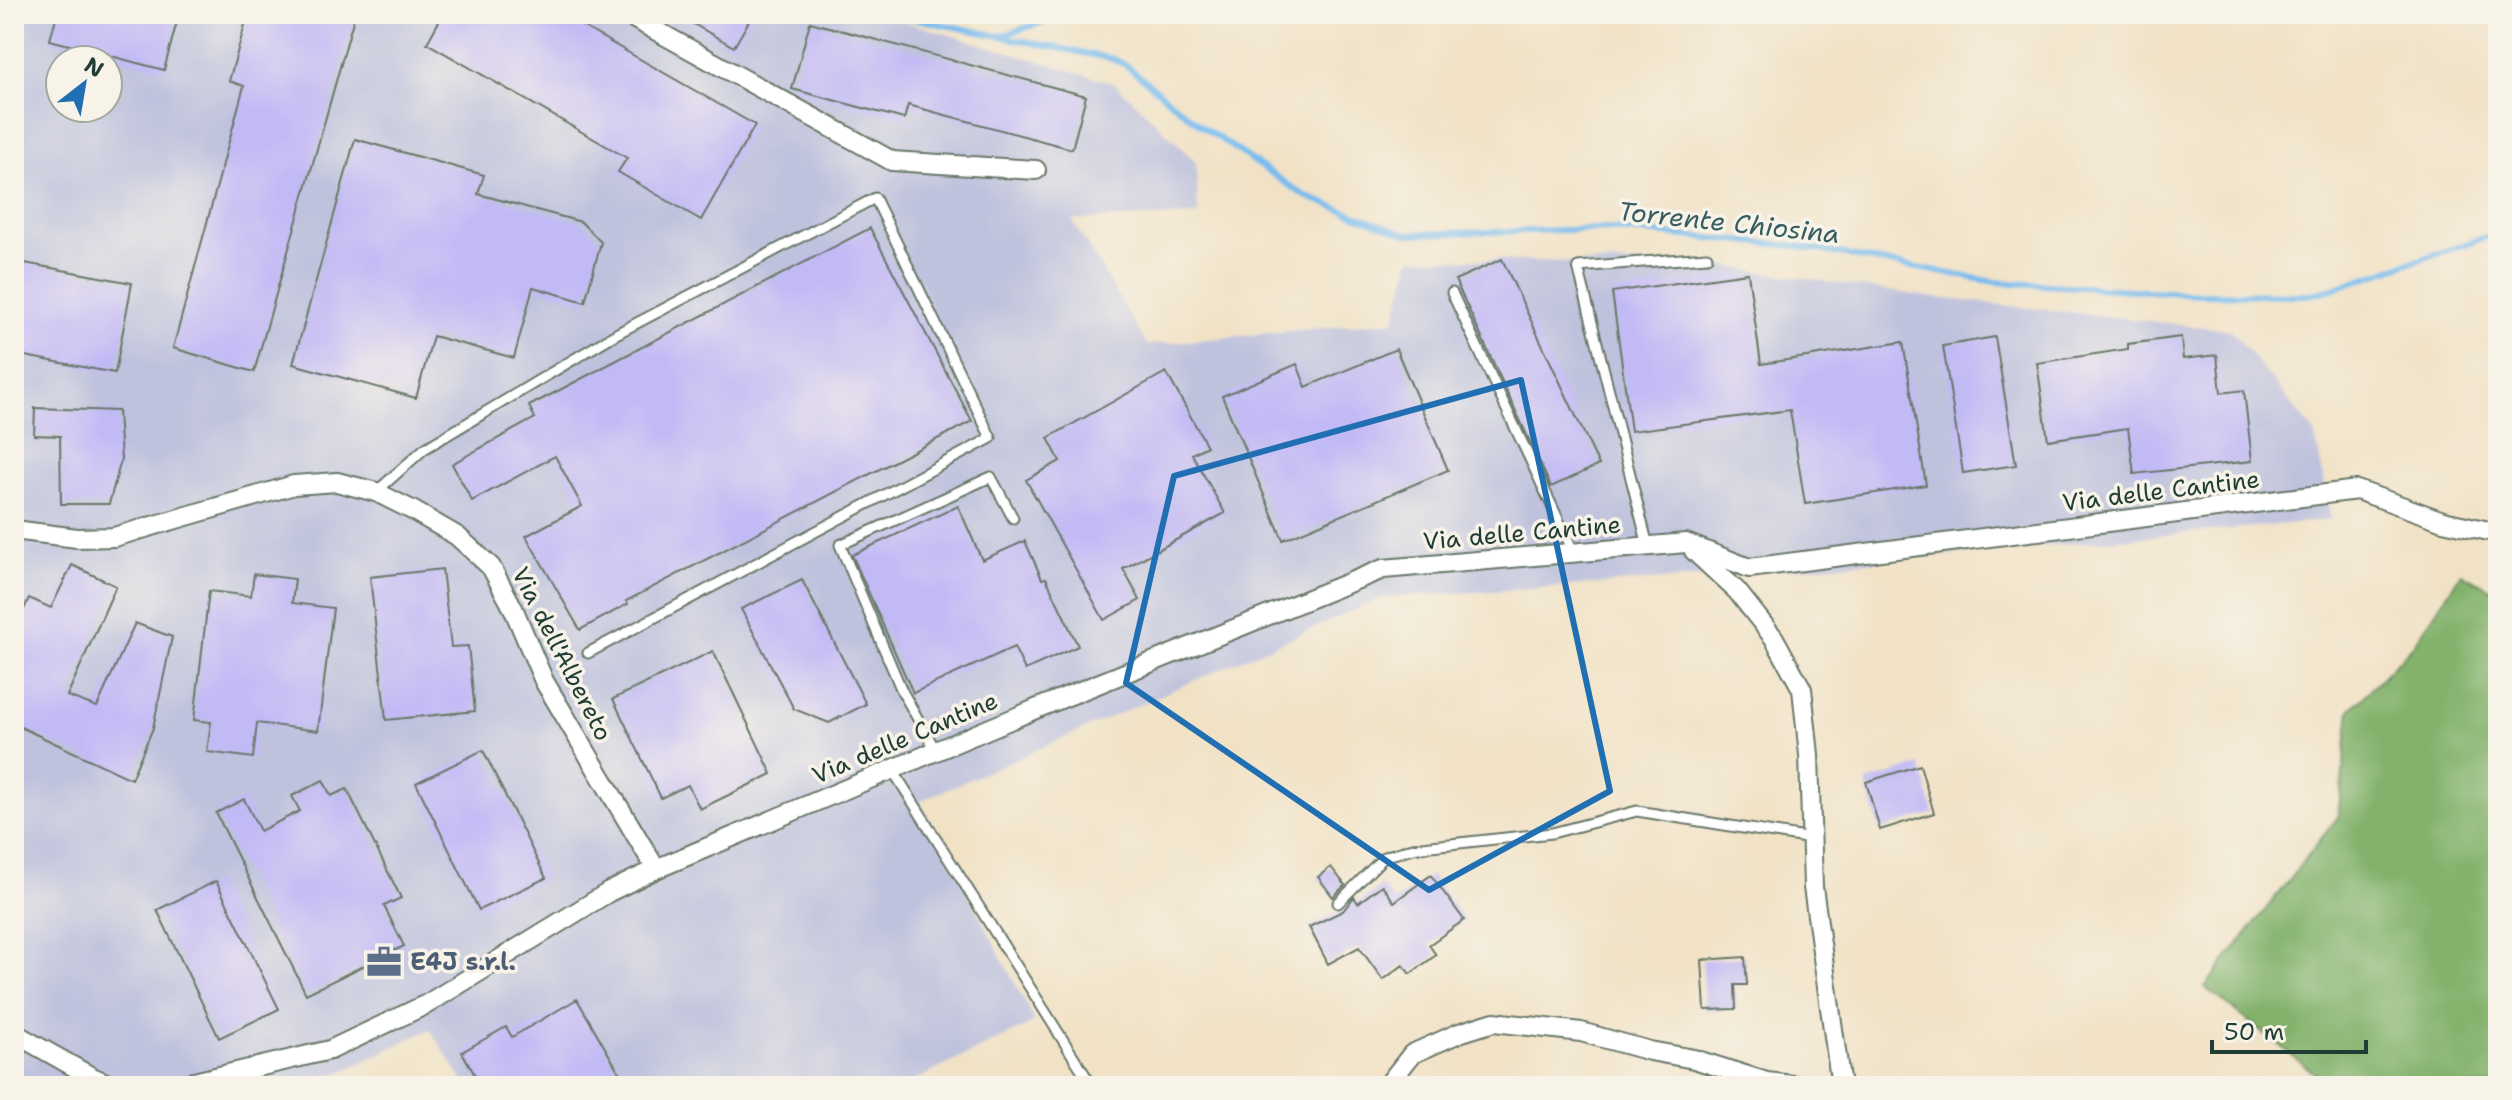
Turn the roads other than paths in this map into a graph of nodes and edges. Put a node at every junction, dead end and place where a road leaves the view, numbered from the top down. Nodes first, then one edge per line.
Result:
1 (626, 14) edge
2 (1036, 170) dead end
3 (1707, 257) dead end
4 (1452, 293) dead end
5 (376, 492) junction
6 (1013, 518) dead end
7 (14, 530) edge
8 (2498, 533) edge
9 (1686, 543) junction
10 (1648, 546) junction
11 (1574, 553) junction
12 (588, 653) dead end
13 (936, 751) junction
14 (892, 769) junction
15 (1812, 839) junction
16 (656, 869) junction
17 (1338, 903) dead end
18 (14, 1033) edge
19 (113, 1086) edge
20 (177, 1086) edge
21 (1092, 1086) edge
22 (1387, 1086) edge
23 (1802, 1086) edge
24 (1841, 1086) edge

1 - 2 street
3 - 10 lane
4 - 11 lane
5 - 7 street, Via dell'Albereto
5 - 12 lane
5 - 16 street, Via dell'Albereto
6 - 13 lane
8 - 9 street, Via delle Cantine
9 - 10 street, Via delle Cantine
9 - 15 street
10 - 11 street, Via delle Cantine
11 - 13 street, Via delle Cantine
13 - 14 street, Via delle Cantine
14 - 16 street, Via delle Cantine
14 - 21 lane
15 - 17 lane
15 - 24 street
16 - 20 street, Via delle Cantine
18 - 19 street
22 - 23 street

